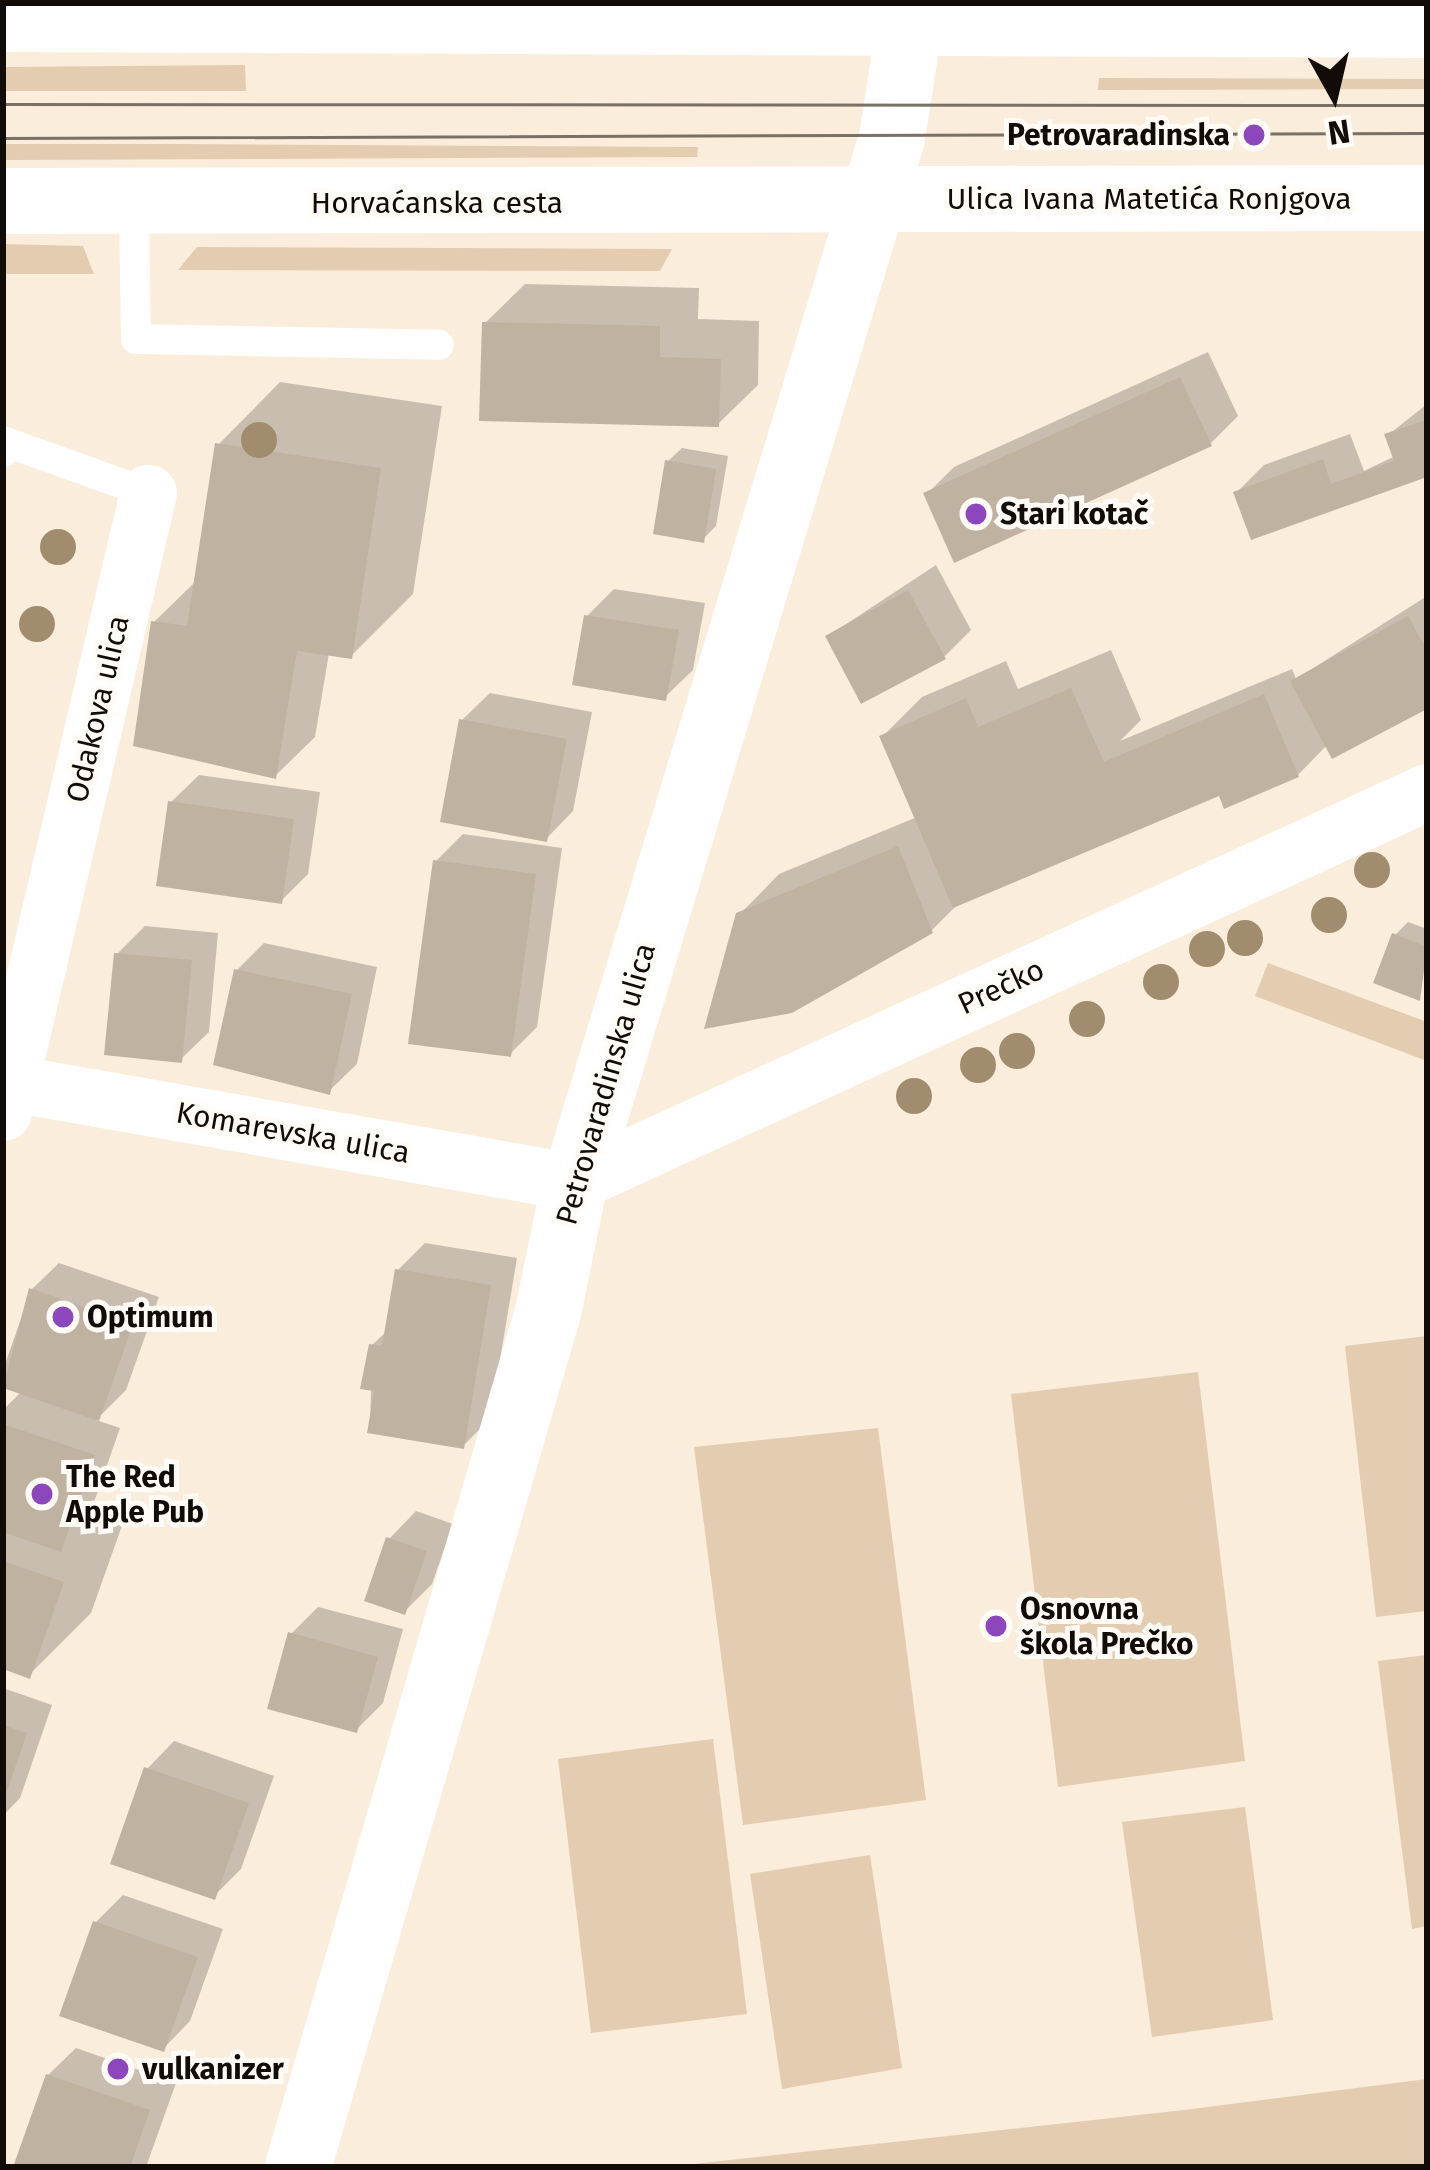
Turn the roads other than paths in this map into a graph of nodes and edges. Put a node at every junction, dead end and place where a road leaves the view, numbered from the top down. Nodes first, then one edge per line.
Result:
1 (912, 15) edge
2 (3, 19) edge
3 (1427, 25) edge
4 (1427, 198) edge
5 (870, 201) junction
6 (3, 202) edge
7 (134, 202) junction
8 (439, 345) dead end
9 (3, 452) edge
10 (148, 493) joint
11 (1427, 792) edge
12 (6, 1091) edge
13 (575, 1182) junction
14 (298, 2167) edge

1 - 2 street
1 - 3 street
1 - 5 street, Petrovaradinska ulica
4 - 5 street, Ulica Ivana Matetića Ronjgova
5 - 7 street, Horvaćanska cesta
5 - 13 street, Petrovaradinska ulica
6 - 7 street, Horvaćanska cesta
7 - 8 lane
9 - 10 lane, Odakova ulica
10 - 12 street, Odakova ulica
11 - 13 street, Prečko
12 - 13 street, Komarevska ulica
13 - 14 street, Petrovaradinska ulica

